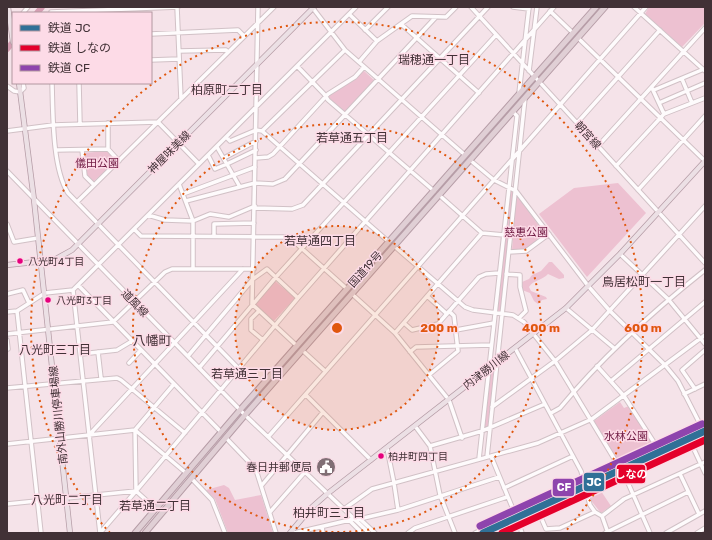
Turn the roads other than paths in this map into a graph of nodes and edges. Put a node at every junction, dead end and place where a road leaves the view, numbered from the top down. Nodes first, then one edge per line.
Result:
1 (8, 7) edge
2 (54, 7) edge
3 (178, 7) edge
4 (258, 7) edge
5 (274, 7) edge
6 (356, 7) edge
7 (388, 7) edge
8 (456, 7) edge
9 (471, 7) edge
10 (488, 7) edge
11 (513, 7) edge
12 (537, 7) edge
13 (554, 7) edge
14 (596, 7) edge
15 (605, 7) edge
16 (634, 7) edge
17 (646, 7) edge
18 (313, 8) edge
19 (529, 8) edge
20 (108, 10) edge
21 (550, 11) junction
22 (51, 12) edge
23 (641, 13) junction
24 (349, 14) junction
25 (479, 16) junction
26 (436, 17) junction
27 (258, 24) junction
28 (401, 24) junction
29 (12, 25) edge
30 (705, 28) edge
31 (365, 30) junction
32 (660, 30) junction
33 (534, 31) junction
34 (331, 32) junction
35 (179, 33) junction
36 (573, 33) junction
37 (152, 34) edge
38 (496, 35) junction
39 (244, 36) junction
40 (417, 38) junction
41 (578, 38) junction
42 (377, 41) junction
43 (525, 41) junction
44 (345, 50) junction
45 (179, 51) junction
46 (228, 52) junction
47 (684, 52) junction
48 (514, 54) junction
49 (440, 58) junction
50 (179, 59) junction
51 (600, 59) junction
52 (152, 60) edge
53 (359, 62) junction
54 (522, 64) junction
55 (257, 65) junction
56 (297, 66) junction
57 (364, 67) junction
58 (705, 70) edge
59 (529, 71) junction
60 (459, 75) junction
61 (534, 76) junction
62 (618, 77) junction
63 (379, 79) junction
64 (682, 79) junction
65 (313, 82) junction
66 (539, 82) junction
67 (705, 83) edge
68 (19, 84) edge
69 (23, 84) edge
70 (52, 84) edge
71 (79, 84) edge
72 (7, 86) edge
73 (652, 89) junction
74 (687, 91) junction
75 (20, 92) junction
76 (479, 92) junction
77 (519, 94) junction
78 (326, 97) junction
79 (526, 97) junction
80 (705, 98) edge
81 (180, 99) junction
82 (641, 99) junction
83 (402, 100) junction
84 (659, 103) junction
85 (692, 103) junction
86 (560, 105) junction
87 (256, 107) junction
88 (513, 112) junction
89 (345, 115) junction
90 (662, 116) junction
91 (705, 116) edge
92 (421, 117) junction
93 (158, 122) junction
94 (108, 123) junction
95 (577, 123) junction
96 (80, 124) junction
97 (53, 125) junction
98 (25, 128) junction
99 (256, 130) junction
100 (7, 131) edge
101 (262, 131) junction
102 (368, 135) junction
103 (442, 135) junction
104 (226, 137) junction
105 (683, 140) junction
106 (256, 141) junction
107 (179, 143) junction
108 (217, 146) junction
109 (598, 146) junction
110 (280, 147) junction
111 (108, 149) junction
112 (521, 149) junction
113 (57, 150) junction
114 (82, 150) junction
115 (256, 150) junction
116 (389, 153) junction
117 (208, 155) junction
118 (465, 155) junction
119 (224, 158) junction
120 (256, 158) junction
121 (512, 159) junction
122 (470, 160) junction
123 (119, 161) junction
124 (705, 161) edge
125 (300, 163) junction
126 (199, 164) junction
127 (227, 164) junction
128 (616, 166) junction
129 (255, 167) junction
130 (7, 171) edge
131 (410, 171) junction
132 (234, 174) junction
133 (494, 180) junction
134 (255, 183) junction
135 (179, 184) junction
136 (323, 184) junction
137 (94, 186) junction
138 (240, 187) junction
139 (509, 188) junction
140 (638, 190) junction
141 (434, 191) junction
142 (516, 191) junction
143 (183, 194) junction
144 (439, 195) junction
145 (34, 200) junction
146 (77, 202) junction
147 (186, 202) junction
148 (344, 202) junction
149 (705, 206) edge
150 (255, 207) junction
151 (658, 212) junction
152 (148, 215) junction
153 (233, 215) junction
154 (462, 216) junction
155 (193, 220) junction
156 (366, 222) junction
157 (98, 223) junction
158 (254, 223) junction
159 (7, 224) edge
160 (233, 224) junction
161 (134, 229) junction
162 (482, 233) junction
163 (549, 234) junction
164 (504, 235) junction
165 (679, 235) junction
166 (193, 236) junction
167 (214, 236) junction
168 (254, 236) junction
169 (38, 238) junction
170 (389, 242) junction
171 (77, 244) junction
172 (119, 244) junction
173 (394, 246) junction
174 (303, 248) junction
175 (509, 252) junction
176 (620, 254) junction
177 (41, 262) junction
178 (705, 264) edge
179 (7, 265) edge
180 (98, 265) junction
181 (418, 266) junction
182 (193, 268) junction
183 (324, 268) junction
184 (243, 269) junction
185 (254, 269) junction
186 (705, 270) edge
187 (499, 273) junction
188 (506, 274) junction
189 (642, 275) junction
190 (276, 277) junction
191 (253, 278) junction
192 (155, 281) junction
193 (438, 284) junction
194 (78, 285) junction
195 (589, 287) junction
196 (347, 289) junction
197 (73, 290) junction
198 (44, 292) junction
199 (7, 294) edge
200 (352, 294) junction
201 (427, 296) junction
202 (298, 298) junction
203 (668, 300) junction
204 (458, 301) junction
205 (134, 302) junction
206 (705, 302) edge
207 (29, 303) junction
208 (252, 304) junction
209 (566, 308) junction
210 (17, 311) junction
211 (259, 311) junction
212 (610, 311) junction
213 (7, 312) edge
214 (448, 312) junction
215 (498, 313) junction
216 (376, 315) junction
217 (519, 318) junction
218 (683, 318) junction
219 (113, 322) junction
220 (195, 322) junction
221 (404, 323) junction
222 (494, 323) junction
223 (275, 325) junction
224 (78, 326) junction
225 (49, 330) junction
226 (456, 330) junction
227 (592, 330) junction
228 (19, 332) junction
229 (632, 332) junction
230 (395, 333) junction
231 (534, 333) junction
232 (7, 334) edge
233 (207, 334) junction
234 (705, 335) edge
235 (700, 338) junction
236 (7, 340) edge
237 (263, 340) junction
238 (132, 341) junction
239 (175, 343) junction
240 (705, 344) edge
241 (491, 345) junction
242 (218, 346) junction
243 (297, 346) junction
244 (458, 346) junction
245 (515, 348) junction
246 (614, 348) junction
247 (649, 348) junction
248 (8, 349) edge
249 (141, 350) junction
250 (302, 350) junction
251 (705, 350) edge
252 (98, 352) junction
253 (410, 352) junction
254 (81, 354) junction
255 (188, 356) junction
256 (555, 361) junction
257 (497, 362) junction
258 (129, 363) dead end
259 (154, 364) junction
260 (665, 365) junction
261 (597, 366) junction
262 (199, 368) junction
263 (240, 368) junction
264 (489, 368) junction
265 (325, 372) junction
266 (429, 375) junction
267 (531, 377) junction
268 (101, 378) junction
269 (83, 380) junction
270 (611, 381) junction
271 (54, 383) junction
272 (174, 384) junction
273 (705, 384) edge
274 (26, 386) junction
275 (7, 388) edge
276 (131, 389) junction
277 (695, 389) junction
278 (221, 390) junction
279 (574, 391) junction
280 (684, 394) junction
281 (306, 395) junction
282 (624, 396) junction
283 (448, 400) junction
284 (545, 404) junction
285 (492, 407) junction
286 (154, 408) junction
287 (240, 410) junction
288 (324, 412) junction
289 (202, 413) junction
290 (551, 413) junction
291 (245, 415) junction
292 (592, 419) junction
293 (703, 425) edge
294 (415, 426) junction
295 (490, 427) junction
296 (135, 430) junction
297 (482, 431) junction
298 (221, 432) junction
299 (185, 433) junction
300 (562, 434) junction
301 (90, 435) junction
302 (268, 437) junction
303 (60, 438) junction
304 (226, 438) junction
305 (462, 438) junction
306 (705, 439) edge
307 (31, 442) junction
308 (7, 444) edge
309 (692, 445) junction
310 (430, 446) junction
311 (657, 447) junction
312 (386, 448) junction
313 (287, 455) junction
314 (166, 456) junction
315 (489, 456) junction
316 (573, 456) junction
317 (479, 459) junction
318 (371, 460) junction
319 (703, 463) edge
320 (618, 465) junction
321 (305, 472) junction
322 (435, 472) junction
323 (186, 473) junction
324 (705, 473) edge
325 (680, 474) junction
326 (624, 476) junction
327 (500, 477) junction
328 (192, 479) junction
329 (584, 482) junction
330 (394, 483) junction
331 (262, 485) junction
332 (504, 488) junction
333 (136, 491) junction
334 (586, 491) junction
335 (688, 492) junction
336 (327, 494) junction
337 (634, 494) junction
338 (96, 495) junction
339 (440, 495) junction
340 (507, 497) junction
341 (66, 498) junction
342 (37, 501) junction
343 (7, 504) edge
344 (156, 509) junction
345 (344, 509) junction
346 (398, 510) junction
347 (705, 511) edge
348 (270, 512) junction
349 (595, 512) junction
350 (539, 513) junction
351 (515, 514) junction
352 (642, 514) junction
353 (699, 514) junction
354 (602, 516) junction
355 (448, 517) junction
356 (356, 519) junction
357 (349, 520) junction
358 (518, 522) junction
359 (322, 527) junction
360 (560, 528) junction
361 (705, 528) edge
362 (503, 532) edge
363 (41, 533) edge
364 (70, 533) edge
365 (100, 533) edge
366 (135, 533) edge
367 (146, 533) edge
368 (226, 533) edge
369 (276, 533) edge
370 (290, 533) edge
371 (294, 533) edge
372 (323, 533) edge
373 (362, 533) edge
374 (369, 533) edge
375 (375, 533) edge
376 (408, 533) edge
377 (455, 533) edge
378 (475, 533) edge
379 (522, 533) edge
380 (562, 533) edge
381 (607, 533) edge
382 (650, 533) edge
383 (666, 533) edge
384 (697, 533) edge

1 - 29 main road
2 - 22 street
3 - 20 street
3 - 35 street
4 - 27 street
5 - 27 street
6 - 24 street
7 - 31 street
8 - 26 street
9 - 25 street, 朝宮線
10 - 25 street
11 - 19 street
12 - 33 street
13 - 21 street
14 - 36 highway, 国道19号
15 - 41 highway, 国道19号
16 - 23 street
17 - 23 street
18 - 34 street
18 - 55 main road, 神屋味美線
19 - 43 street
20 - 22 street
21 - 33 street
21 - 36 street
23 - 32 street
23 - 51 street
24 - 31 street
24 - 34 street
25 - 38 street, 朝宮線
25 - 49 street
26 - 28 street
26 - 40 street
27 - 39 street
27 - 55 street
28 - 40 street
28 - 42 street
30 - 47 street
31 - 42 street
32 - 47 street
32 - 62 street
33 - 43 street
33 - 59 street
34 - 44 street
34 - 56 street
35 - 37 street
35 - 39 street
35 - 45 street
36 - 61 highway, 国道19号
38 - 48 street, 朝宮線
38 - 60 street
39 - 46 street
40 - 49 street
40 - 63 street
41 - 51 street
41 - 66 highway, 国道19号
42 - 53 street
43 - 48 street
43 - 54 street
44 - 53 street
44 - 65 street
45 - 46 street
45 - 50 street
46 - 81 street
47 - 58 street
47 - 73 street
48 - 54 street, 朝宮線
48 - 76 street
49 - 60 street
49 - 83 street
50 - 52 street
50 - 81 street
51 - 62 street
51 - 86 street
53 - 57 street
54 - 59 street, 朝宮線
54 - 77 street
55 - 87 street
55 - 107 main road, 神屋味美線
56 - 65 street
56 - 87 street
57 - 63 street
57 - 78 street
58 - 64 street
59 - 61 street, 朝宮線
60 - 76 street
60 - 92 street
61 - 66 street, 朝宮線
61 - 77 highway, 国道19号
62 - 82 street
62 - 95 street
63 - 83 street
63 - 89 street
64 - 73 street
64 - 74 street
65 - 78 street
65 - 101 street
66 - 79 highway, 国道19号
66 - 86 street, 朝宮線
67 - 74 street
68 - 75 main road, 南外山勝川停車場線
69 - 75 street
70 - 97 street
71 - 96 street
72 - 75 street
73 - 82 street
73 - 84 street
74 - 84 street
74 - 85 street
75 - 98 main road, 南外山勝川停車場線
76 - 103 street
77 - 118 highway, 国道19号
78 - 89 street
78 - 110 street
79 - 88 highway, 国道19号
79 - 112 street
80 - 85 street
81 - 93 street
82 - 90 street
82 - 109 street
83 - 92 street
83 - 102 street
84 - 90 street
85 - 90 street
86 - 95 street, 朝宮線
86 - 112 street
87 - 99 street
87 - 104 street
88 - 121 street
88 - 122 highway, 国道19号
89 - 102 street
89 - 125 street
90 - 105 street
90 - 128 street
91 - 105 street
92 - 103 street
92 - 116 street
93 - 94 street
93 - 107 street
93 - 123 street
94 - 96 street
94 - 111 street
95 - 109 street, 朝宮線
96 - 97 street
97 - 98 street
97 - 113 street
98 - 100 street
98 - 145 main road, 南外山勝川停車場線
99 - 101 street
99 - 104 street
99 - 106 street
101 - 110 street
102 - 116 street
102 - 136 street
103 - 118 street
103 - 131 street
104 - 108 street
105 - 124 street
105 - 140 street
106 - 115 street
106 - 119 street
107 - 126 street
107 - 157 main road, 神屋味美線
108 - 117 street
108 - 119 street
109 - 128 street, 朝宮線
110 - 120 street
110 - 125 street
111 - 114 street
111 - 123 street
112 - 121 street
112 - 142 street
113 - 114 street
113 - 146 street
114 - 137 street
115 - 120 street
115 - 127 street
116 - 131 street
116 - 148 street
117 - 126 street
117 - 127 street
118 - 141 highway, 国道19号
119 - 127 street
120 - 129 street
121 - 133 street
121 - 139 street
122 - 133 street
122 - 144 highway, 国道19号
123 - 137 street
124 - 151 main road, 内津勝川線
125 - 134 street
125 - 136 street
126 - 135 street
127 - 132 street
128 - 140 street, 朝宮線
129 - 132 street
129 - 134 street
130 - 145 street, 道風線
131 - 141 street
131 - 156 street
132 - 138 street
132 - 143 street
133 - 139 street
133 - 154 street
134 - 138 street
134 - 150 street
135 - 143 street
135 - 152 street
136 - 148 street
136 - 150 street
137 - 146 street
138 - 147 street
139 - 142 street
139 - 164 street
140 - 151 street, 朝宮線
141 - 170 highway, 国道19号
142 - 163 street
142 - 175 street
143 - 147 street
144 - 154 street
144 - 173 highway, 国道19号
145 - 169 main road, 南外山勝川停車場線
145 - 171 street, 道風線
146 - 157 street
147 - 155 street
148 - 156 street
148 - 174 street
149 - 165 street
150 - 153 street
150 - 158 street
151 - 165 street, 朝宮線
151 - 176 main road, 内津勝川線
152 - 155 street
152 - 161 street
153 - 155 street
153 - 160 street
154 - 162 street
154 - 181 street
155 - 166 street
156 - 170 street
156 - 183 street
157 - 171 main road, 神屋味美線
157 - 172 street
158 - 160 street
158 - 168 street
159 - 169 street
160 - 167 street
161 - 166 street
161 - 172 street
162 - 164 street
162 - 193 street
163 - 175 street
163 - 195 street
164 - 187 street
165 - 178 street, 朝宮線
165 - 189 street
166 - 167 street
166 - 182 street
167 - 168 street
168 - 174 street
168 - 185 street
169 - 177 main road, 南外山勝川停車場線
170 - 196 highway, 国道19号
171 - 177 main road, 神屋味美線
171 - 180 street, 道風線
172 - 180 street
172 - 192 street
173 - 181 street
173 - 200 highway, 国道19号
174 - 183 street
174 - 190 street
175 - 188 street
176 - 189 street
176 - 195 main road, 内津勝川線
177 - 179 main road, 神屋味美線
177 - 198 main road, 南外山勝川停車場線
180 - 194 street
180 - 205 street, 道風線
181 - 193 street
181 - 216 street
182 - 184 street
182 - 192 street
183 - 196 street
183 - 202 street
184 - 185 street
184 - 220 street
185 - 191 street
186 - 203 street
187 - 204 street
187 - 215 street
188 - 215 street
188 - 217 street
189 - 203 street
189 - 212 street
190 - 191 street
190 - 202 street
190 - 208 street
191 - 208 street
191 - 233 street
192 - 205 street
192 - 220 street
193 - 201 street
193 - 204 street
194 - 197 street
194 - 219 street
195 - 209 main road, 内津勝川線
195 - 212 street
196 - 243 highway, 国道19号
197 - 198 street
197 - 224 street
198 - 207 street
198 - 225 main road, 南外山勝川停車場線
199 - 207 street
200 - 216 street
200 - 250 highway, 国道19号
201 - 214 street
201 - 221 street
202 - 223 street
203 - 218 street
203 - 229 street
204 - 214 street
204 - 215 street
205 - 219 street
205 - 239 street, 道風線
206 - 218 street
207 - 210 street
208 - 211 street
208 - 242 street
209 - 227 street
209 - 231 main road, 内津勝川線
210 - 213 street
210 - 228 street
211 - 223 street
211 - 237 street
212 - 227 street
212 - 229 street
214 - 221 street
214 - 226 street
215 - 217 street
215 - 222 street
215 - 257 street
216 - 230 street
216 - 265 street
217 - 231 street
218 - 235 street
218 - 247 street
219 - 224 street
219 - 238 street
220 - 233 street
220 - 239 street
221 - 230 street
222 - 226 street
222 - 241 street
223 - 237 street
223 - 243 street
224 - 225 street
224 - 254 street
225 - 228 street
225 - 271 main road, 南外山勝川停車場線
226 - 244 street
227 - 246 street
227 - 256 street
228 - 232 street
228 - 274 street
229 - 246 street
229 - 247 street
230 - 253 street
231 - 245 main road, 内津勝川線
231 - 256 street
233 - 242 street
233 - 255 street
234 - 235 street
235 - 240 street
235 - 260 street
236 - 248 street
237 - 263 street
238 - 249 street
238 - 252 street
239 - 255 street, 道風線
239 - 259 street
241 - 244 street
241 - 264 street
242 - 262 street
242 - 263 street
243 - 287 highway, 国道19号
244 - 253 street
244 - 266 street
245 - 257 main road, 内津勝川線
245 - 267 street
246 - 261 street
247 - 260 street
247 - 270 street
249 - 258 street
249 - 259 street
250 - 265 street
250 - 291 highway, 国道19号
251 - 277 street
252 - 254 street
252 - 268 street
253 - 266 street
254 - 269 street
255 - 262 street, 道風線
256 - 267 street
256 - 279 street
257 - 264 main road, 内津勝川線
257 - 285 street
259 - 272 street
259 - 276 street
260 - 280 street
260 - 282 street
261 - 270 street
261 - 279 street
262 - 278 street, 道風線
263 - 278 street
264 - 283 main road, 内津勝川線
264 - 297 street
265 - 281 street
266 - 283 street
267 - 284 street
267 - 285 street
268 - 269 street
268 - 276 street
269 - 271 street
269 - 301 street
270 - 282 street
271 - 274 street
271 - 303 main road, 南外山勝川停車場線
272 - 286 street
272 - 289 street
273 - 277 street
274 - 275 street
274 - 307 street
276 - 286 street
276 - 301 street
277 - 280 street
278 - 287 street, 道風線
278 - 289 street
279 - 290 street
279 - 292 street
280 - 293 street
281 - 288 street
281 - 302 street
282 - 292 street
282 - 311 street
283 - 294 main road, 内津勝川線
283 - 305 street
284 - 290 street
284 - 295 street
285 - 295 street
286 - 296 street
286 - 299 street
287 - 291 street, 道風線
287 - 298 highway, 国道19号
288 - 313 street
288 - 318 street
289 - 298 street
289 - 299 street
290 - 300 street
291 - 302 street, 道風線
291 - 304 highway, 国道19号
292 - 300 street
292 - 320 street
293 - 311 street
294 - 310 street
294 - 312 main road, 内津勝川線
295 - 297 street
295 - 315 street
296 - 301 street
296 - 314 street
296 - 333 street
297 - 305 street
297 - 317 street
298 - 323 highway, 国道19号
299 - 314 street
300 - 315 street
300 - 316 street
301 - 303 street
301 - 338 street
302 - 313 street, 道風線
303 - 307 street
303 - 341 main road, 南外山勝川停車場線
304 - 328 highway, 国道19号
304 - 331 street
305 - 310 street
306 - 309 street
307 - 308 street
307 - 342 street
309 - 319 street
309 - 326 street
310 - 322 street
311 - 320 street
312 - 318 main road, 内津勝川線
312 - 330 street
313 - 321 street, 道風線
313 - 331 street
314 - 323 street
314 - 333 street
315 - 317 street
315 - 327 street
316 - 329 street
316 - 332 street
317 - 322 street
318 - 336 main road, 内津勝川線
319 - 324 street
319 - 325 street
320 - 329 street
321 - 336 street, 道風線
321 - 348 street
322 - 330 street
322 - 339 street
323 - 344 highway, 国道19号
325 - 335 street
325 - 337 street
326 - 334 street
326 - 337 street
327 - 332 street
327 - 339 street
328 - 367 highway, 国道19号
328 - 368 street
329 - 334 street
329 - 351 street
330 - 345 street
330 - 346 street
331 - 348 street
332 - 340 street
333 - 338 street
333 - 344 street
333 - 365 street
334 - 349 street
334 - 350 street
335 - 352 street
335 - 353 street
336 - 345 street, 道風線
336 - 370 main road, 内津勝川線
337 - 352 street
337 - 354 street
338 - 341 street
338 - 365 street
339 - 346 street
339 - 355 street
340 - 351 street
340 - 355 street
341 - 342 street
341 - 364 main road, 南外山勝川停車場線
342 - 343 street
342 - 363 street
344 - 366 highway, 国道19号
345 - 356 street, 道風線
346 - 356 street
347 - 353 street
348 - 369 street
349 - 354 street
349 - 360 street
350 - 358 street
350 - 360 street
351 - 378 street
352 - 381 street
352 - 382 street
353 - 383 street
354 - 381 street
355 - 376 street
355 - 377 street
356 - 357 street
356 - 374 street, 道風線
356 - 375 street
357 - 359 street
357 - 373 street
358 - 362 street
358 - 379 street
359 - 371 street
359 - 372 street
360 - 380 street
361 - 384 street

